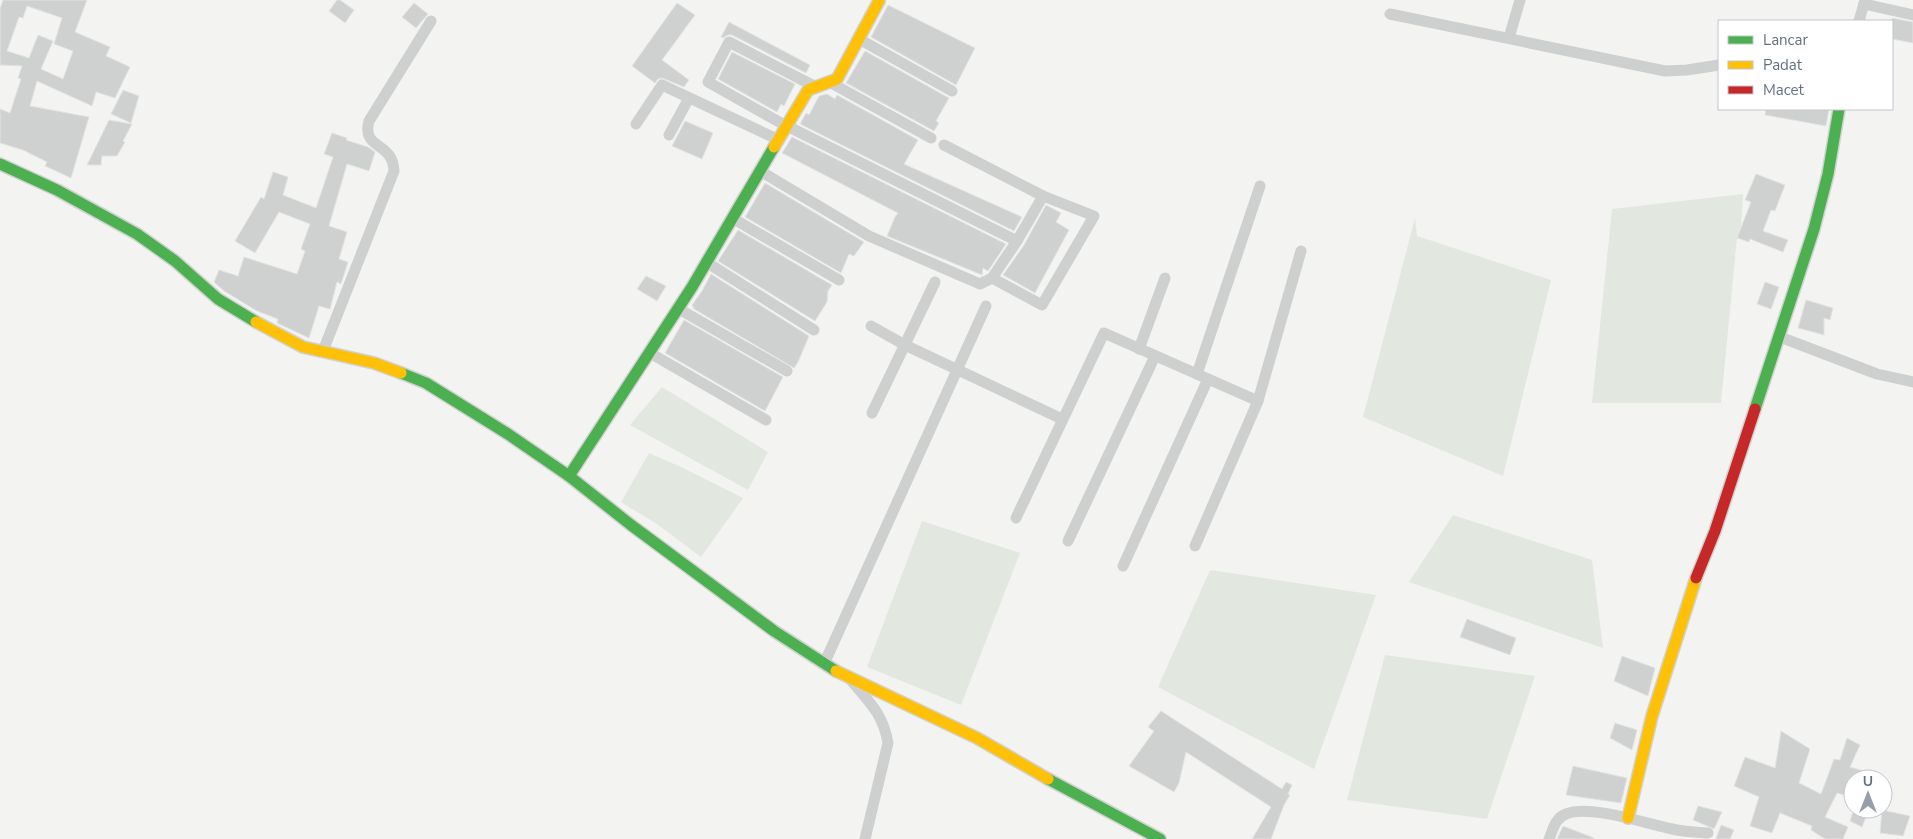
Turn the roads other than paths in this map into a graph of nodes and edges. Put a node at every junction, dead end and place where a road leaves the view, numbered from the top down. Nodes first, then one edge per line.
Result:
1 (1520, 0) edge
2 (879, 1) edge
3 (1864, 2) edge
4 (1390, 14) dead end
5 (1913, 15) edge
6 (1859, 20) edge
7 (431, 21) dead end
8 (1509, 38) junction
9 (860, 39) junction
10 (1718, 65) edge
11 (831, 83) junction
12 (814, 86) junction
13 (952, 91) dead end
14 (689, 98) junction
15 (1838, 110) edge
16 (636, 124) dead end
17 (784, 124) junction
18 (669, 135) dead end
19 (931, 138) dead end
20 (778, 140) junction
21 (944, 145) dead end
22 (0, 164) edge
23 (760, 171) junction
24 (1260, 186) dead end
25 (1043, 196) junction
26 (732, 218) junction
27 (1017, 241) junction
28 (1301, 251) dead end
29 (706, 262) junction
30 (992, 278) junction
31 (1165, 278) dead end
32 (839, 280) dead end
33 (934, 282) dead end
34 (986, 306) dead end
35 (679, 309) junction
36 (871, 326) dead end
37 (814, 330) dead end
38 (1780, 337) junction
39 (905, 345) junction
40 (1139, 349) junction
41 (323, 351) junction
42 (650, 353) junction
43 (1155, 356) junction
44 (957, 370) junction
45 (787, 371) dead end
46 (1197, 374) junction
47 (1208, 379) junction
48 (1913, 382) edge
49 (1258, 401) junction
50 (872, 413) dead end
51 (1062, 419) junction
52 (766, 420) dead end
53 (570, 476) junction
54 (1016, 518) dead end
55 (1068, 541) dead end
56 (1195, 546) dead end
57 (1123, 566) dead end
58 (824, 664) junction
59 (847, 676) junction
60 (1628, 818) junction
61 (1708, 833) dead end
62 (865, 839) edge
63 (1160, 839) edge
64 (1549, 839) edge

1 - 8 street
2 - 9 street
3 - 5 street
3 - 6 street
4 - 8 street
7 - 41 street
8 - 10 street
9 - 11 street
9 - 13 street
11 - 12 street
11 - 19 street
12 - 17 street
12 - 17 street
14 - 16 street
14 - 18 street
14 - 20 street
15 - 38 street
17 - 20 street
17 - 27 street
20 - 23 street
21 - 25 street
22 - 41 street
23 - 26 street
23 - 30 street
24 - 46 street
25 - 27 street
25 - 30 street
26 - 29 street
26 - 32 street
27 - 30 street
28 - 49 street
29 - 35 street
29 - 37 street
31 - 40 street
33 - 39 street
34 - 44 street
35 - 42 street
35 - 45 street
36 - 39 street
38 - 48 street
38 - 60 street
39 - 44 street
39 - 50 street
40 - 43 street
40 - 51 street
41 - 53 street
42 - 52 street
42 - 53 street
43 - 46 street
43 - 55 street
44 - 51 street
44 - 58 street
46 - 47 street
47 - 49 street
47 - 57 street
49 - 56 street
51 - 54 street
53 - 58 street
58 - 59 street
59 - 62 street
59 - 63 street
60 - 61 street
60 - 64 street

